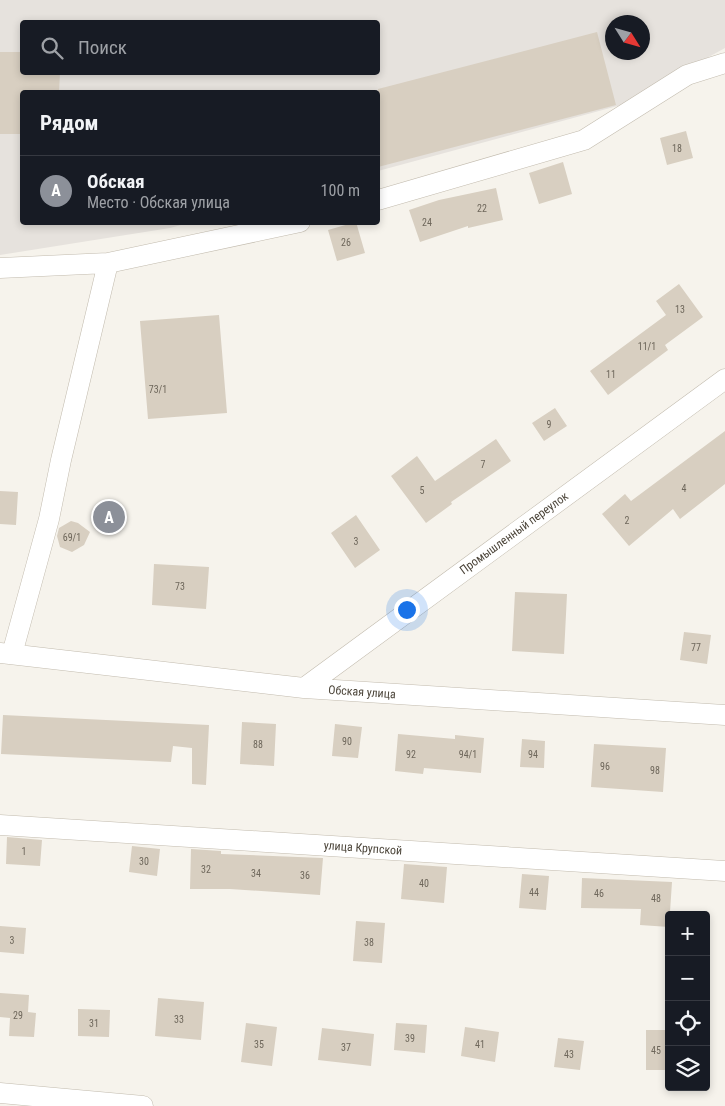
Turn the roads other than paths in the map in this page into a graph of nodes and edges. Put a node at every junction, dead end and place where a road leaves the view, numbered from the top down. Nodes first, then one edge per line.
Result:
1 (725, 63) edge
2 (380, 199) edge
3 (286, 225) edge
4 (108, 262) junction
5 (0, 268) edge
6 (725, 379) edge
7 (6, 654) edge
8 (304, 688) junction
9 (725, 715) edge
10 (0, 825) edge
11 (725, 871) edge
12 (0, 1093) edge
13 (143, 1106) edge

1 - 2 street
3 - 4 street
4 - 5 street
4 - 7 street
6 - 8 street, Промышленный переулок
7 - 8 street, Обская улица
8 - 9 street, Обская улица
10 - 11 street, улица Крупской
12 - 13 street

